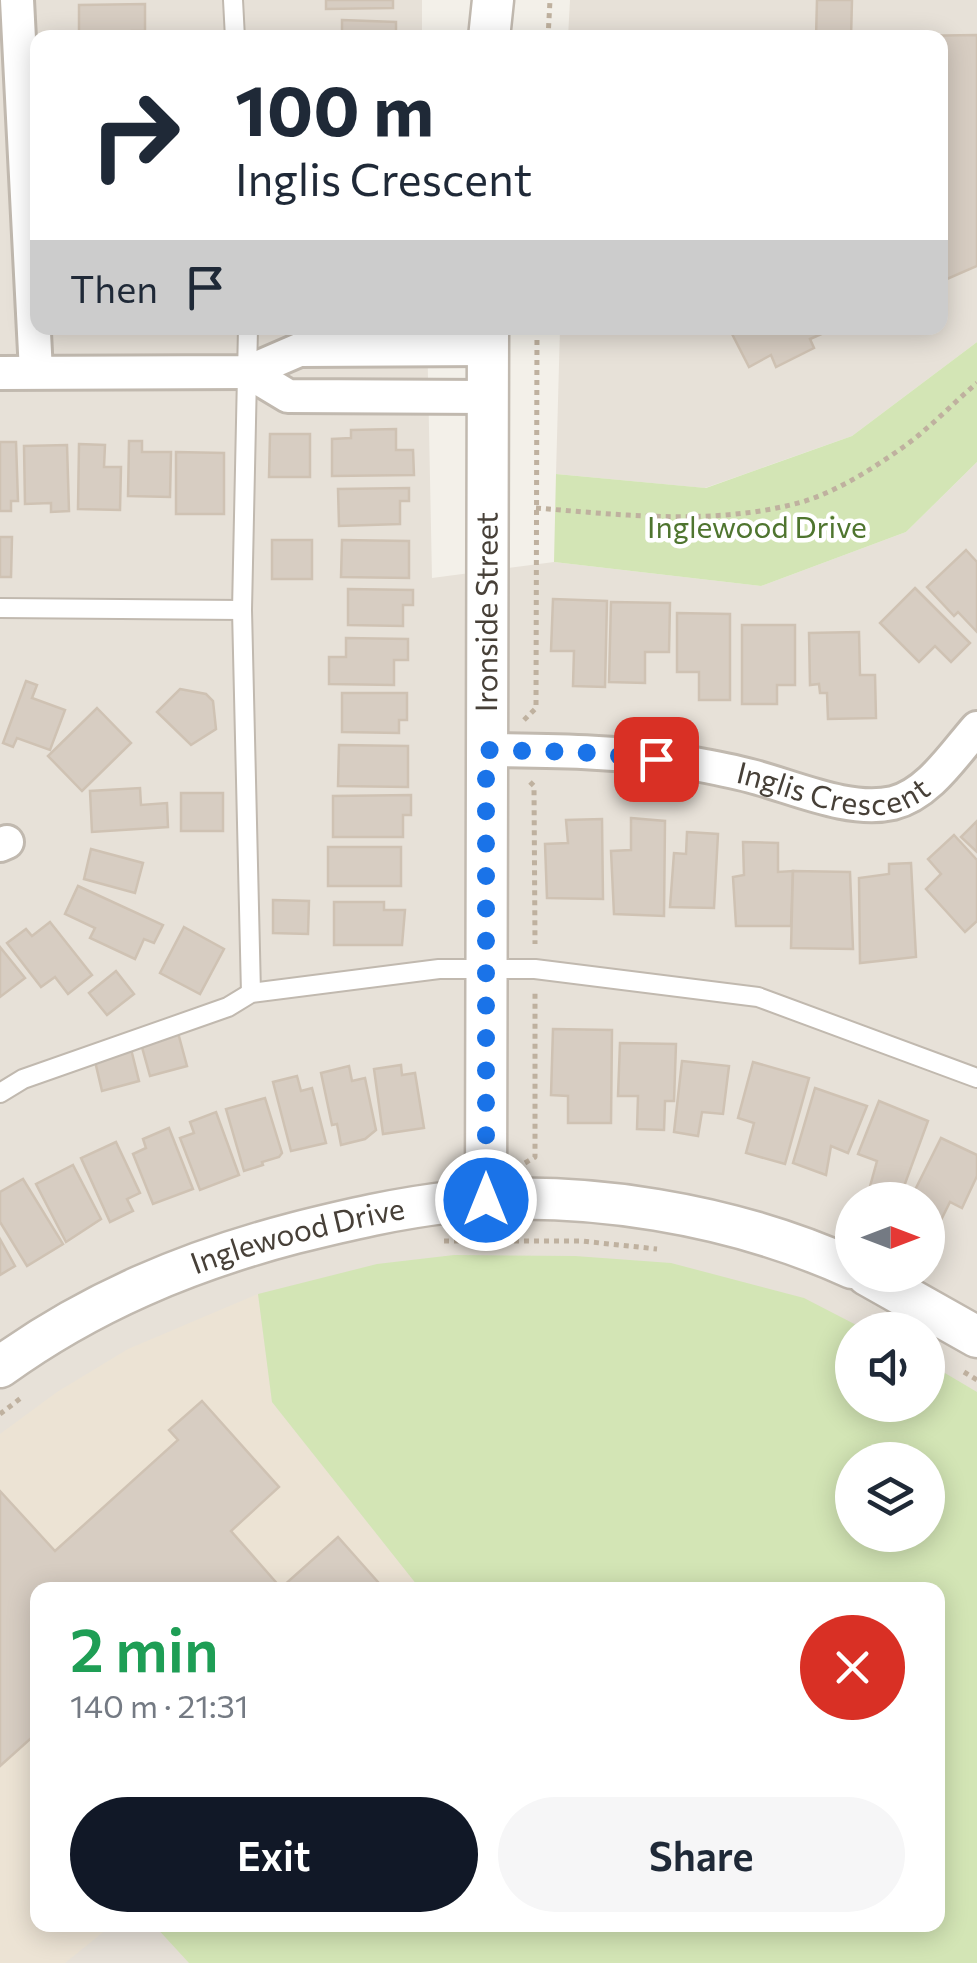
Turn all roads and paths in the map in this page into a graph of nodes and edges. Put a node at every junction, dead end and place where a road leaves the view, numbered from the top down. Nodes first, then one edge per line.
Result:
1 (17, 0) edge
2 (233, 0) edge
3 (482, 0) edge
4 (493, 0) edge
5 (550, 0) edge
6 (234, 30) edge
7 (486, 30) edge
8 (488, 30) edge
9 (548, 30) edge
10 (30, 255) edge
11 (34, 335) edge
12 (248, 335) edge
13 (537, 335) edge
14 (489, 338) edge
15 (36, 372) junction
16 (248, 372) junction
17 (0, 373) edge
18 (977, 383) edge
19 (489, 396) junction
20 (536, 508) junction
21 (0, 608) edge
22 (242, 610) junction
23 (524, 720) dead end
24 (977, 728) edge
25 (486, 750) junction
26 (485, 968) junction
27 (250, 993) junction
28 (977, 1078) edge
29 (0, 1093) edge
30 (486, 1200) junction
31 (444, 1241) dead end
32 (660, 1250) dead end
33 (835, 1262) edge
34 (898, 1292) edge
35 (977, 1337) edge
36 (8, 1372) edge
37 (0, 1414) edge

1 - 10 street
2 - 6 lane
3 - 7 street
4 - 8 street
5 - 9 path
11 - 15 street
12 - 16 lane
13 - 20 path
14 - 16 street
14 - 19 street, Ironside Street
15 - 16 street
15 - 17 street
16 - 19 street
16 - 22 lane
18 - 20 path
19 - 25 street, Ironside Street
20 - 23 path
21 - 22 lane
22 - 27 lane
24 - 25 street, Inglis Crescent
25 - 26 street, Ironside Street
26 - 27 lane
26 - 28 lane
26 - 30 street, Ironside Street
27 - 29 lane
30 - 33 street, Inglewood Drive
30 - 36 street, Inglewood Drive
31 - 32 path
34 - 35 street
36 - 37 path

